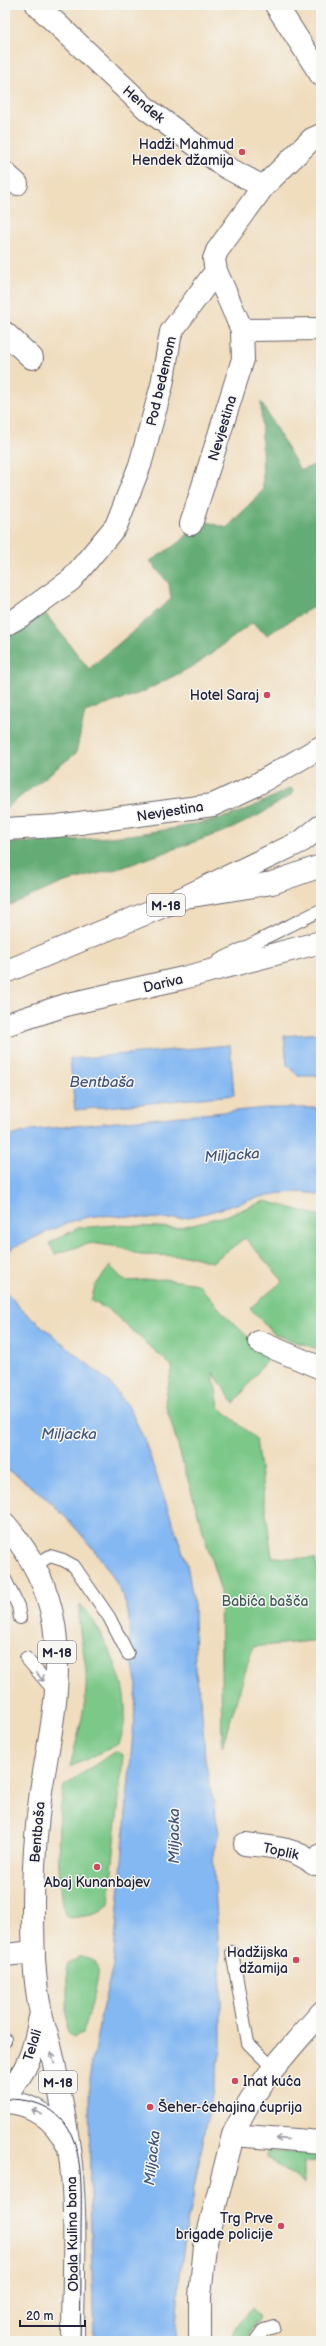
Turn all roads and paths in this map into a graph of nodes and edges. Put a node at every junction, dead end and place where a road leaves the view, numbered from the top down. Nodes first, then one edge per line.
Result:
1 (37, 5) edge
2 (276, 5) edge
3 (321, 75) edge
4 (320, 136) edge
5 (264, 187) junction
6 (216, 271) junction
7 (321, 329) edge
8 (242, 330) junction
9 (5, 333) edge
10 (32, 358) dead end
11 (191, 524) dead end
12 (5, 625) edge
13 (321, 747) edge
14 (321, 826) edge
15 (5, 829) edge
16 (321, 866) edge
17 (183, 898) junction
18 (321, 910) edge
19 (321, 942) edge
20 (5, 972) edge
21 (183, 978) junction
22 (5, 1025) edge
23 (259, 1342) dead end
24 (321, 1368) edge
25 (5, 1524) edge
26 (34, 1566) junction
27 (5, 1580) edge
28 (20, 1618) dead end
29 (128, 1654) dead end
30 (26, 1658) dead end
31 (57, 1694) junction
32 (245, 1844) dead end
33 (319, 1863) edge
34 (34, 1952) junction
35 (232, 1952) dead end
36 (5, 1955) edge
37 (321, 2013) edge
38 (41, 2014) junction
39 (274, 2069) junction
40 (5, 2094) edge
41 (5, 2102) edge
42 (233, 2135) junction
43 (321, 2142) edge
44 (70, 2151) junction
45 (274, 2327) dead end
46 (73, 2341) edge
47 (200, 2341) edge
48 (256, 2341) edge

1 - 5 street, Hendek
2 - 3 street
4 - 5 street
5 - 6 street
6 - 8 street, Nevjestina
6 - 12 street, Pod bedemom
7 - 8 street
8 - 11 street, Nevjestina
9 - 10 street
13 - 15 street, Nevjestina
14 - 17 street, M-18
16 - 17 street
17 - 20 street, M-18
18 - 21 lane
19 - 21 street, Dariva
21 - 22 street, Dariva
23 - 24 street
25 - 26 street, Bentbaša / M-18
26 - 29 lane
26 - 31 street, Bentbaša / M-18
27 - 28 lane
30 -> 31 lane
31 - 34 street, Bentbaša / M-18
32 - 33 street, Toplik
34 - 36 street
34 - 38 street, Bentbaša / M-18
35 - 39 lane
37 - 39 street
38 - 40 street, Telali / M-18
44 -> 38 street, Bentbaša / M-18
39 - 42 street
44 -> 41 street, M-18
43 -> 42 street
42 - 47 street
44 - 46 street, Obala Kulina bana / M-18
45 - 48 lane

